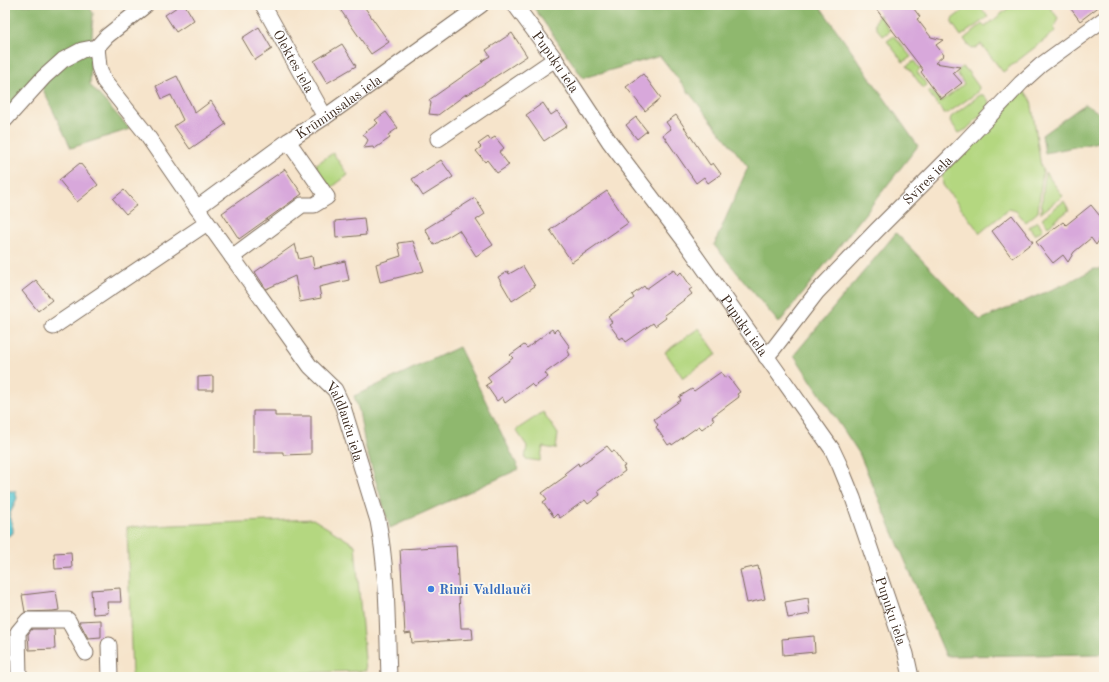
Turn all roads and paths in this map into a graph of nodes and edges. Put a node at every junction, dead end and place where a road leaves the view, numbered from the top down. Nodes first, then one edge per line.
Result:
1 (146, 5) edge
2 (263, 5) edge
3 (481, 5) edge
4 (516, 5) edge
5 (1104, 19) edge
6 (97, 47) junction
7 (554, 59) junction
8 (325, 118) junction
9 (5, 120) edge
10 (288, 140) junction
11 (438, 140) dead end
12 (197, 208) junction
13 (208, 223) junction
14 (232, 257) junction
15 (53, 327) dead end
16 (766, 357) junction
17 (109, 645) dead end
18 (86, 653) dead end
19 (19, 677) edge
20 (110, 677) edge
21 (389, 677) edge
22 (911, 677) edge

1 - 6 street
2 - 8 street, Olektes iela
3 - 8 street, Krūmiņsalas iela
4 - 7 street, Pupuķu iela
5 - 16 street, Svīres iela
6 - 9 street
6 - 12 street, Valdlauču iela
7 - 11 street
7 - 16 street, Pupuķu iela
8 - 10 street, Krūmiņsalas iela
10 - 12 street, Krūmiņsalas iela
10 - 14 street
12 - 13 street, Valdlauču iela
13 - 14 street, Valdlauču iela
13 - 15 street
14 - 21 street, Valdlauču iela
16 - 22 street, Pupuķu iela
17 - 20 street
18 - 19 street

